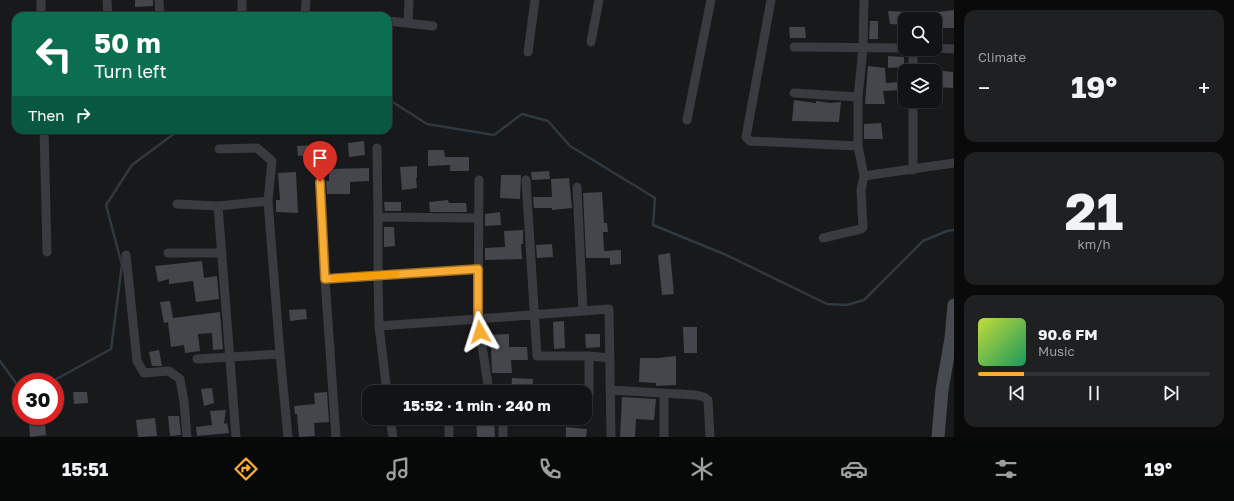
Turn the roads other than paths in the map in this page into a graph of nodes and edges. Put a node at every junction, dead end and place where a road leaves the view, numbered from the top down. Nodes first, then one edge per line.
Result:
1 (41, 0) edge
2 (107, 0) edge
3 (159, 0) edge
4 (242, 0) edge
5 (306, 0) edge
6 (408, 0) edge
7 (535, 0) edge
8 (599, 0) edge
9 (711, 0) edge
10 (771, 0) edge
11 (864, 0) edge
12 (41, 12) edge
13 (108, 12) edge
14 (160, 12) edge
15 (242, 12) edge
16 (305, 12) edge
17 (392, 20) edge
18 (408, 22) junction
19 (433, 26) dead end
20 (591, 42) dead end
21 (794, 47) dead end
22 (863, 48) junction
23 (898, 48) edge
24 (942, 48) edge
25 (954, 49) edge
26 (528, 52) dead end
27 (794, 92) dead end
28 (858, 97) junction
29 (913, 108) edge
30 (687, 120) dead end
31 (44, 134) edge
32 (858, 146) junction
33 (378, 148) dead end
34 (219, 149) dead end
35 (954, 163) edge
36 (913, 170) junction
37 (864, 176) junction
38 (479, 180) dead end
39 (526, 180) dead end
40 (320, 182) dead end
41 (577, 187) dead end
42 (268, 202) junction
43 (177, 204) dead end
44 (218, 206) junction
45 (378, 217) junction
46 (478, 218) junction
47 (823, 238) dead end
48 (47, 252) dead end
49 (168, 253) dead end
50 (222, 253) junction
51 (126, 255) dead end
52 (478, 269) junction
53 (378, 275) junction
54 (325, 279) junction
55 (954, 305) edge
56 (583, 311) junction
57 (534, 315) junction
58 (478, 319) junction
59 (379, 326) junction
60 (952, 339) edge
61 (280, 354) junction
62 (229, 356) junction
63 (589, 356) junction
64 (197, 358) dead end
65 (610, 358) junction
66 (386, 385) edge
67 (488, 385) dead end
68 (589, 385) edge
69 (610, 390) junction
70 (664, 394) junction
71 (391, 425) edge
72 (449, 425) edge
73 (503, 425) edge
74 (187, 437) edge
75 (236, 437) edge
76 (288, 437) edge
77 (336, 437) edge
78 (393, 437) edge
79 (449, 437) edge
80 (503, 437) edge
81 (611, 437) edge
82 (664, 437) edge
83 (710, 437) edge
84 (938, 437) edge

1 - 12 street
2 - 13 street
3 - 14 street
4 - 15 street
5 - 16 street
6 - 18 street
7 - 26 street
8 - 20 street
9 - 30 street
10 - 32 street
11 - 22 street
17 - 18 street
18 - 19 street
21 - 22 street
22 - 23 street
22 - 28 street
24 - 25 street
27 - 28 street
28 - 32 street
29 - 36 street
31 - 48 street
32 - 37 street
33 - 45 street
34 - 42 street
35 - 36 street
36 - 37 street
37 - 47 street
38 - 46 street
39 - 57 street
40 - 54 street
41 - 56 street
42 - 44 street
42 - 61 street
43 - 44 street
44 - 50 street
45 - 46 street
45 - 53 street
46 - 52 street
49 - 50 street
50 - 62 street
51 - 74 street
52 - 53 street
52 - 58 street
53 - 54 street
53 - 59 street
54 - 77 street
55 - 60 street
56 - 57 street
56 - 65 street
57 - 58 street
57 - 63 street
58 - 59 street
58 - 67 street
59 - 66 street
60 - 84 street
61 - 62 street
61 - 76 street
62 - 64 street
62 - 75 street
63 - 65 street
63 - 68 street
65 - 69 street
69 - 70 street
69 - 81 street
70 - 82 street
70 - 83 street
71 - 78 street
72 - 79 street
73 - 80 street

